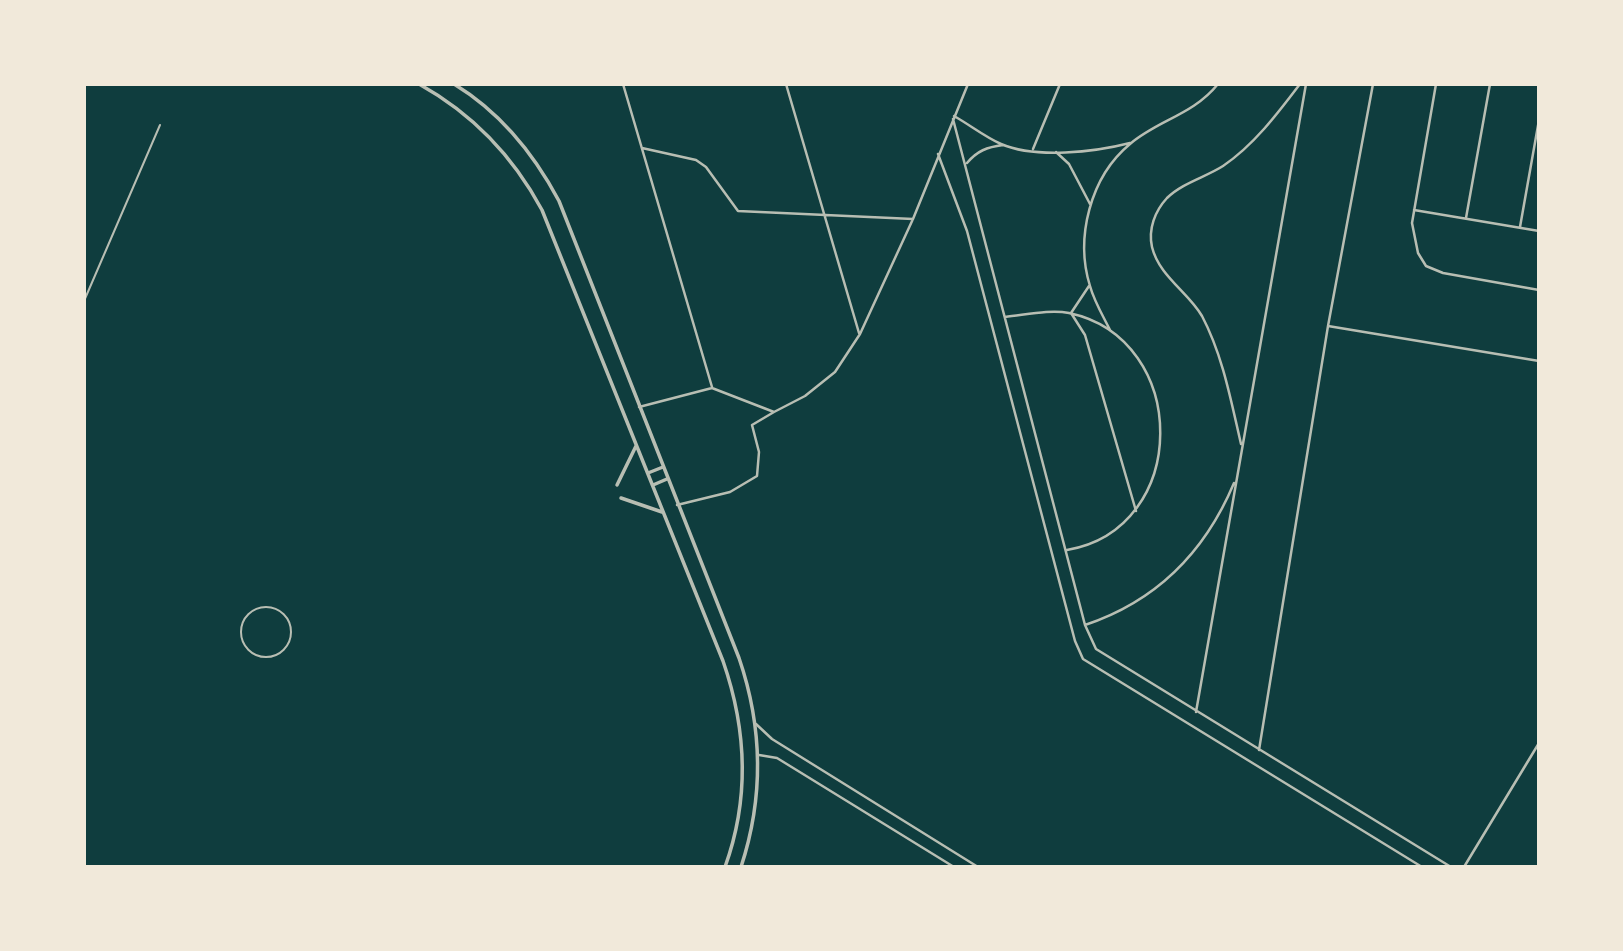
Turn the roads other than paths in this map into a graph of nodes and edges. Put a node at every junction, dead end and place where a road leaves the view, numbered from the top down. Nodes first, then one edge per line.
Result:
1 (419, 84) edge
2 (454, 84) edge
3 (624, 84) edge
4 (786, 84) edge
5 (968, 84) edge
6 (1060, 84) edge
7 (1218, 84) edge
8 (1300, 84) edge
9 (1306, 84) edge
10 (1373, 84) edge
11 (1436, 84) edge
12 (1490, 84) edge
13 (954, 118) junction
14 (1539, 120) edge
15 (160, 125) dead end
16 (1538, 136) edge
17 (1130, 143) junction
18 (1003, 145) junction
19 (642, 148) junction
20 (1033, 149) junction
21 (1055, 152) junction
22 (938, 154) junction
23 (965, 164) junction
24 (1090, 204) junction
25 (1414, 210) junction
26 (825, 213) junction
27 (1466, 218) junction
28 (913, 219) junction
29 (1520, 228) junction
30 (1539, 231) edge
31 (1089, 285) junction
32 (1539, 290) edge
33 (84, 301) edge
34 (1071, 313) junction
35 (1005, 317) junction
36 (1328, 326) junction
37 (1110, 330) junction
38 (860, 334) junction
39 (1539, 361) edge
40 (712, 388) junction
41 (639, 407) junction
42 (774, 412) junction
43 (636, 444) junction
44 (1242, 447) junction
45 (663, 467) junction
46 (648, 473) junction
47 (1237, 477) junction
48 (667, 479) junction
49 (617, 485) dead end
50 (653, 485) junction
51 (621, 498) dead end
52 (677, 505) junction
53 (1136, 511) junction
54 (664, 513) junction
55 (1067, 550) junction
56 (243, 621) joint
57 (1086, 625) junction
58 (1196, 712) junction
59 (756, 723) junction
60 (1539, 743) edge
61 (1259, 750) junction
62 (759, 755) junction
63 (725, 867) edge
64 (741, 867) edge
65 (954, 867) edge
66 (978, 867) edge
67 (1422, 867) edge
68 (1451, 867) edge
69 (1464, 867) edge

1 - 43 street
2 - 41 street
3 - 19 street
4 - 26 street
5 - 13 street
6 - 20 street
7 - 17 street
8 - 44 street
9 - 44 street
10 - 36 street
11 - 25 street
12 - 27 street
13 - 18 street
13 - 22 street
13 - 23 street
14 - 16 street
15 - 33 lane
16 - 29 street
17 - 21 street
17 - 24 street
18 - 20 street
18 - 23 street
19 - 26 street
19 - 40 street
20 - 21 street
21 - 24 street
22 - 28 street
22 - 67 street
23 - 35 street
24 - 31 street
25 - 27 street
25 - 32 street
26 - 28 street
26 - 38 street
27 - 29 street
28 - 38 street
29 - 30 street
31 - 34 street
31 - 37 street
34 - 35 street
34 - 37 street
34 - 53 street
35 - 55 street
36 - 39 street
36 - 61 street
37 - 53 street
38 - 42 street
40 - 41 street
40 - 42 street
41 - 45 street
42 - 52 street
43 - 46 street
43 - 49 street
44 - 47 street
45 - 46 street
45 - 48 street
46 - 50 street
47 - 57 street
47 - 58 street
48 - 50 street
48 - 52 street
50 - 54 street
51 - 54 street
52 - 59 street
53 - 55 street
54 - 63 street
55 - 57 street
56 - 56 lane
57 - 58 street
58 - 61 street
59 - 62 street
59 - 66 street
60 - 69 street
61 - 68 street
62 - 64 street
62 - 65 street

